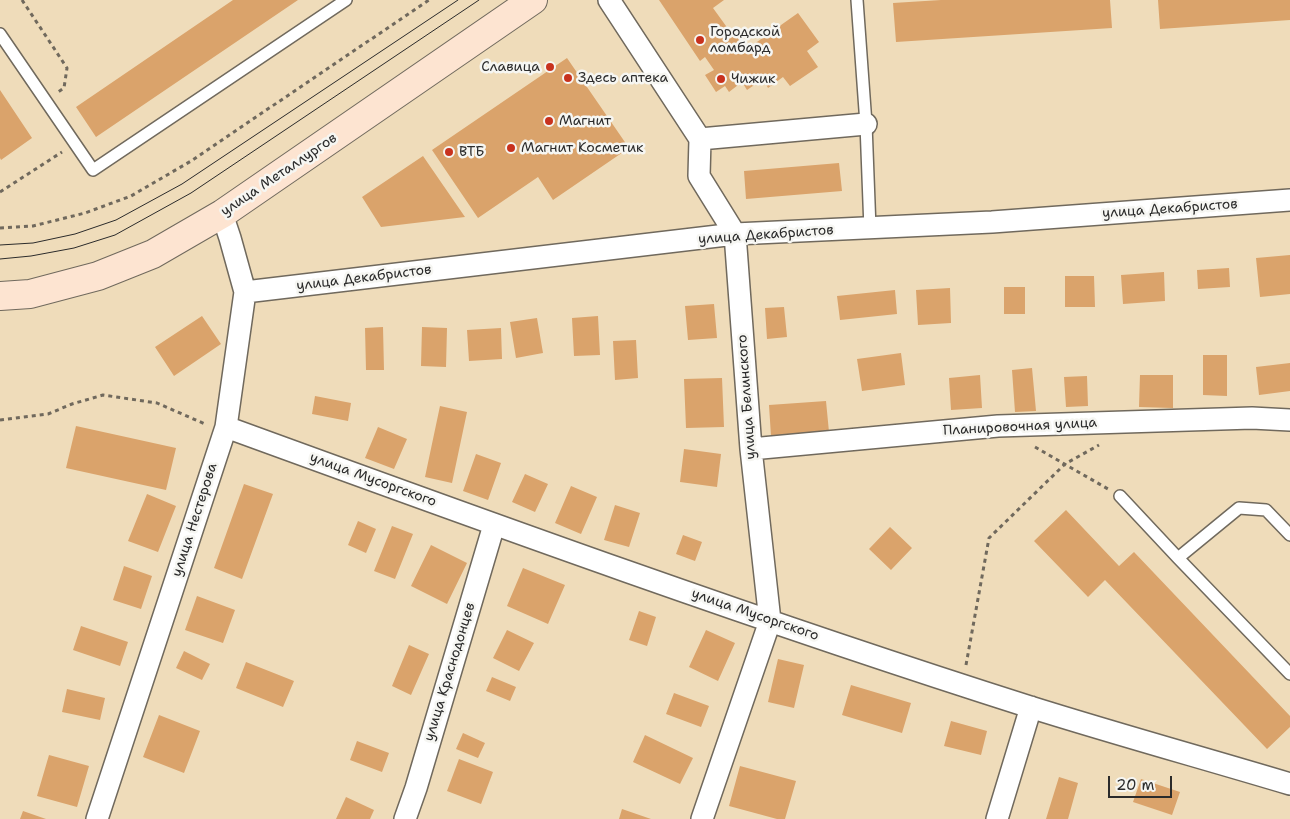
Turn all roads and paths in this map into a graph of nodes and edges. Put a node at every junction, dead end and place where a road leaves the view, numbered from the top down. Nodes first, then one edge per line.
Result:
1 (22, 0) edge
2 (346, 0) edge
3 (429, 0) edge
4 (533, 0) edge
5 (609, 0) edge
6 (857, 0) edge
7 (0, 34) edge
8 (45, 101) junction
9 (866, 124) junction
10 (700, 139) junction
11 (75, 144) junction
12 (0, 192) edge
13 (1290, 200) edge
14 (222, 214) junction
15 (0, 228) edge
16 (870, 228) junction
17 (735, 234) junction
18 (245, 292) junction
19 (0, 296) edge
20 (0, 420) edge
21 (1290, 420) edge
22 (226, 426) junction
23 (1032, 445) dead end
24 (1099, 445) dead end
25 (751, 449) junction
26 (1065, 464) junction
27 (1120, 496) joint
28 (494, 525) junction
29 (1290, 535) edge
30 (1178, 558) junction
31 (770, 621) junction
32 (1290, 674) edge
33 (962, 684) junction
34 (1031, 707) junction
35 (1290, 784) edge
36 (97, 819) edge
37 (405, 819) edge
38 (702, 819) edge
39 (997, 819) edge

1 - 8 path
2 - 11 lane
3 - 15 path
4 - 14 main road, улица Металлургов
5 - 10 street
6 - 9 lane
7 - 8 lane
8 - 11 lane
9 - 10 street
9 - 16 lane
10 - 17 street, улица Белинского
11 - 12 path
13 - 16 street, улица Декабристов
14 - 18 street, улица Нестерова
14 - 19 main road, улица Металлургов
16 - 17 street, улица Декабристов
17 - 18 street, улица Декабристов
17 - 25 street, улица Белинского
18 - 22 street, улица Нестерова
20 - 22 path
21 - 25 street, Планировочная улица
22 - 28 street, улица Мусоргского
22 - 36 street, улица Нестерова
23 - 26 path
24 - 26 path
25 - 31 street, улица Белинского
26 - 27 path
26 - 33 path
27 - 30 lane
28 - 31 street, улица Мусоргского
28 - 37 street, улица Краснодонцев
29 - 30 lane
30 - 32 lane
31 - 33 street, улица Мусоргского
31 - 38 street, улица Белинского
33 - 34 street, улица Мусоргского
34 - 35 street, улица Мусоргского
34 - 39 street

